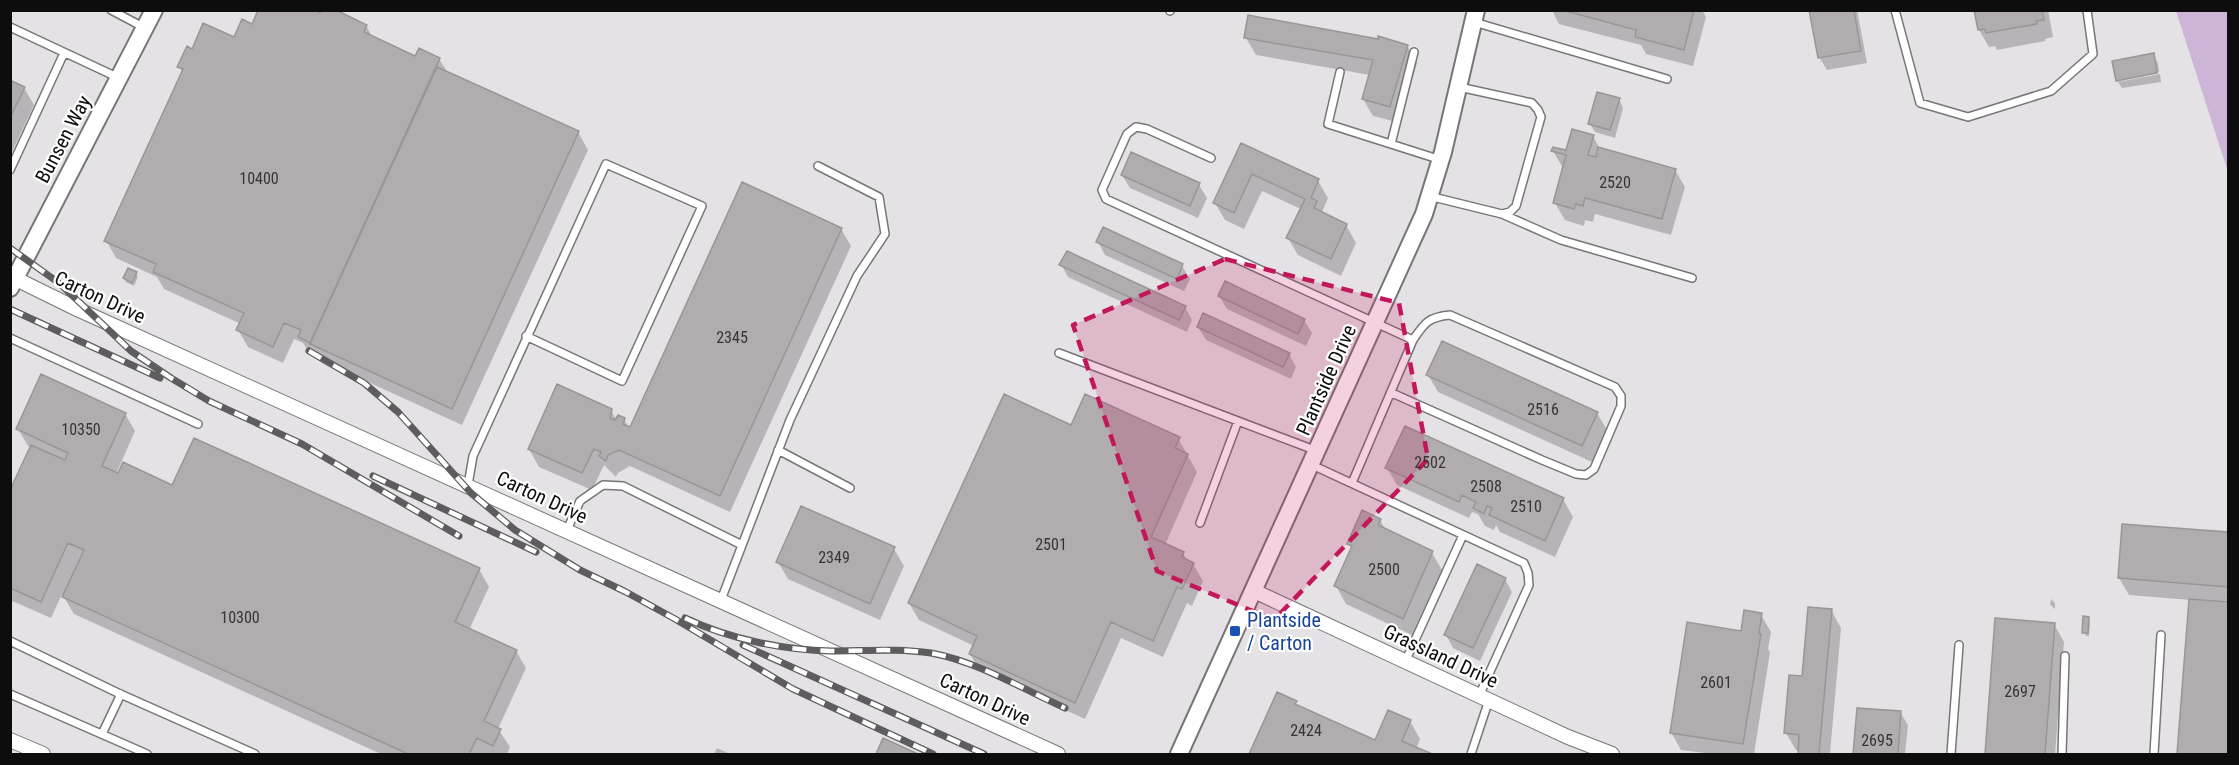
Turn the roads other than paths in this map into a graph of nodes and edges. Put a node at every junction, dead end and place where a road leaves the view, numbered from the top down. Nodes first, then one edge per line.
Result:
1 (111, 10) edge
2 (154, 10) edge
3 (1894, 10) edge
4 (2087, 10) edge
5 (1475, 16) edge
6 (10, 27) edge
7 (145, 28) junction
8 (64, 52) junction
9 (1414, 52) dead end
10 (1340, 72) dead end
11 (119, 78) junction
12 (1667, 79) dead end
13 (1459, 87) junction
14 (1391, 144) junction
15 (1210, 158) dead end
16 (1441, 160) junction
17 (818, 166) dead end
18 (10, 170) edge
19 (1429, 196) junction
20 (1502, 213) junction
21 (1692, 278) dead end
22 (12, 280) edge
23 (1375, 322) junction
24 (526, 336) junction
25 (10, 338) edge
26 (1413, 340) junction
27 (1059, 353) dead end
28 (1392, 393) junction
29 (1238, 421) junction
30 (198, 424) dead end
31 (778, 450) junction
32 (1314, 458) junction
33 (1352, 483) junction
34 (468, 485) junction
35 (850, 488) dead end
36 (1200, 523) dead end
37 (567, 530) junction
38 (1463, 535) junction
39 (742, 545) junction
40 (1254, 591) junction
41 (721, 600) junction
42 (2161, 635) dead end
43 (10, 640) edge
44 (1959, 645) dead end
45 (2065, 656) dead end
46 (1405, 662) junction
47 (10, 694) edge
48 (121, 694) junction
49 (1484, 698) junction
50 (102, 734) junction
51 (10, 740) edge
52 (43, 754) edge
53 (147, 754) edge
54 (255, 754) edge
55 (1058, 754) edge
56 (1179, 754) edge
57 (1471, 754) edge
58 (1612, 754) edge
59 (1951, 754) edge
60 (2062, 754) edge
61 (2154, 754) edge

1 - 7 lane
2 - 7 street, Bunsen Way
3 - 4 lane
5 - 12 lane
5 - 13 street, Plantside Drive
6 - 8 lane
7 - 11 street, Bunsen Way
8 - 11 lane
8 - 18 lane
9 - 14 lane
10 - 14 lane
11 - 22 street, Bunsen Way
13 - 16 street, Plantside Drive
13 - 20 lane
14 - 16 lane
15 - 23 lane
16 - 19 street, Plantside Drive
17 - 31 lane
19 - 20 lane
19 - 23 street, Plantside Drive
20 - 21 lane
22 - 34 street, Carton Drive
23 - 26 lane
23 - 32 street, Plantside Drive
24 - 24 lane
24 - 34 lane
25 - 30 lane
26 - 28 lane
26 - 28 lane
27 - 29 lane
28 - 33 lane
29 - 32 lane
29 - 36 lane
31 - 35 lane
31 - 39 lane
32 - 33 lane
32 - 40 street, Plantside Drive
33 - 38 lane
34 - 37 street, Carton Drive
37 - 39 lane
37 - 41 street, Carton Drive
38 - 46 lane
38 - 49 lane
39 - 41 lane
40 - 46 street, Grassland Drive
40 - 56 street, Plantside Drive
41 - 55 street, Carton Drive
42 - 61 lane
43 - 48 lane
44 - 59 lane
45 - 60 lane
46 - 49 street, Grassland Drive
47 - 50 lane
48 - 50 lane
48 - 54 lane
49 - 57 lane
49 - 58 street, Grassland Drive
50 - 53 lane
51 - 52 street

